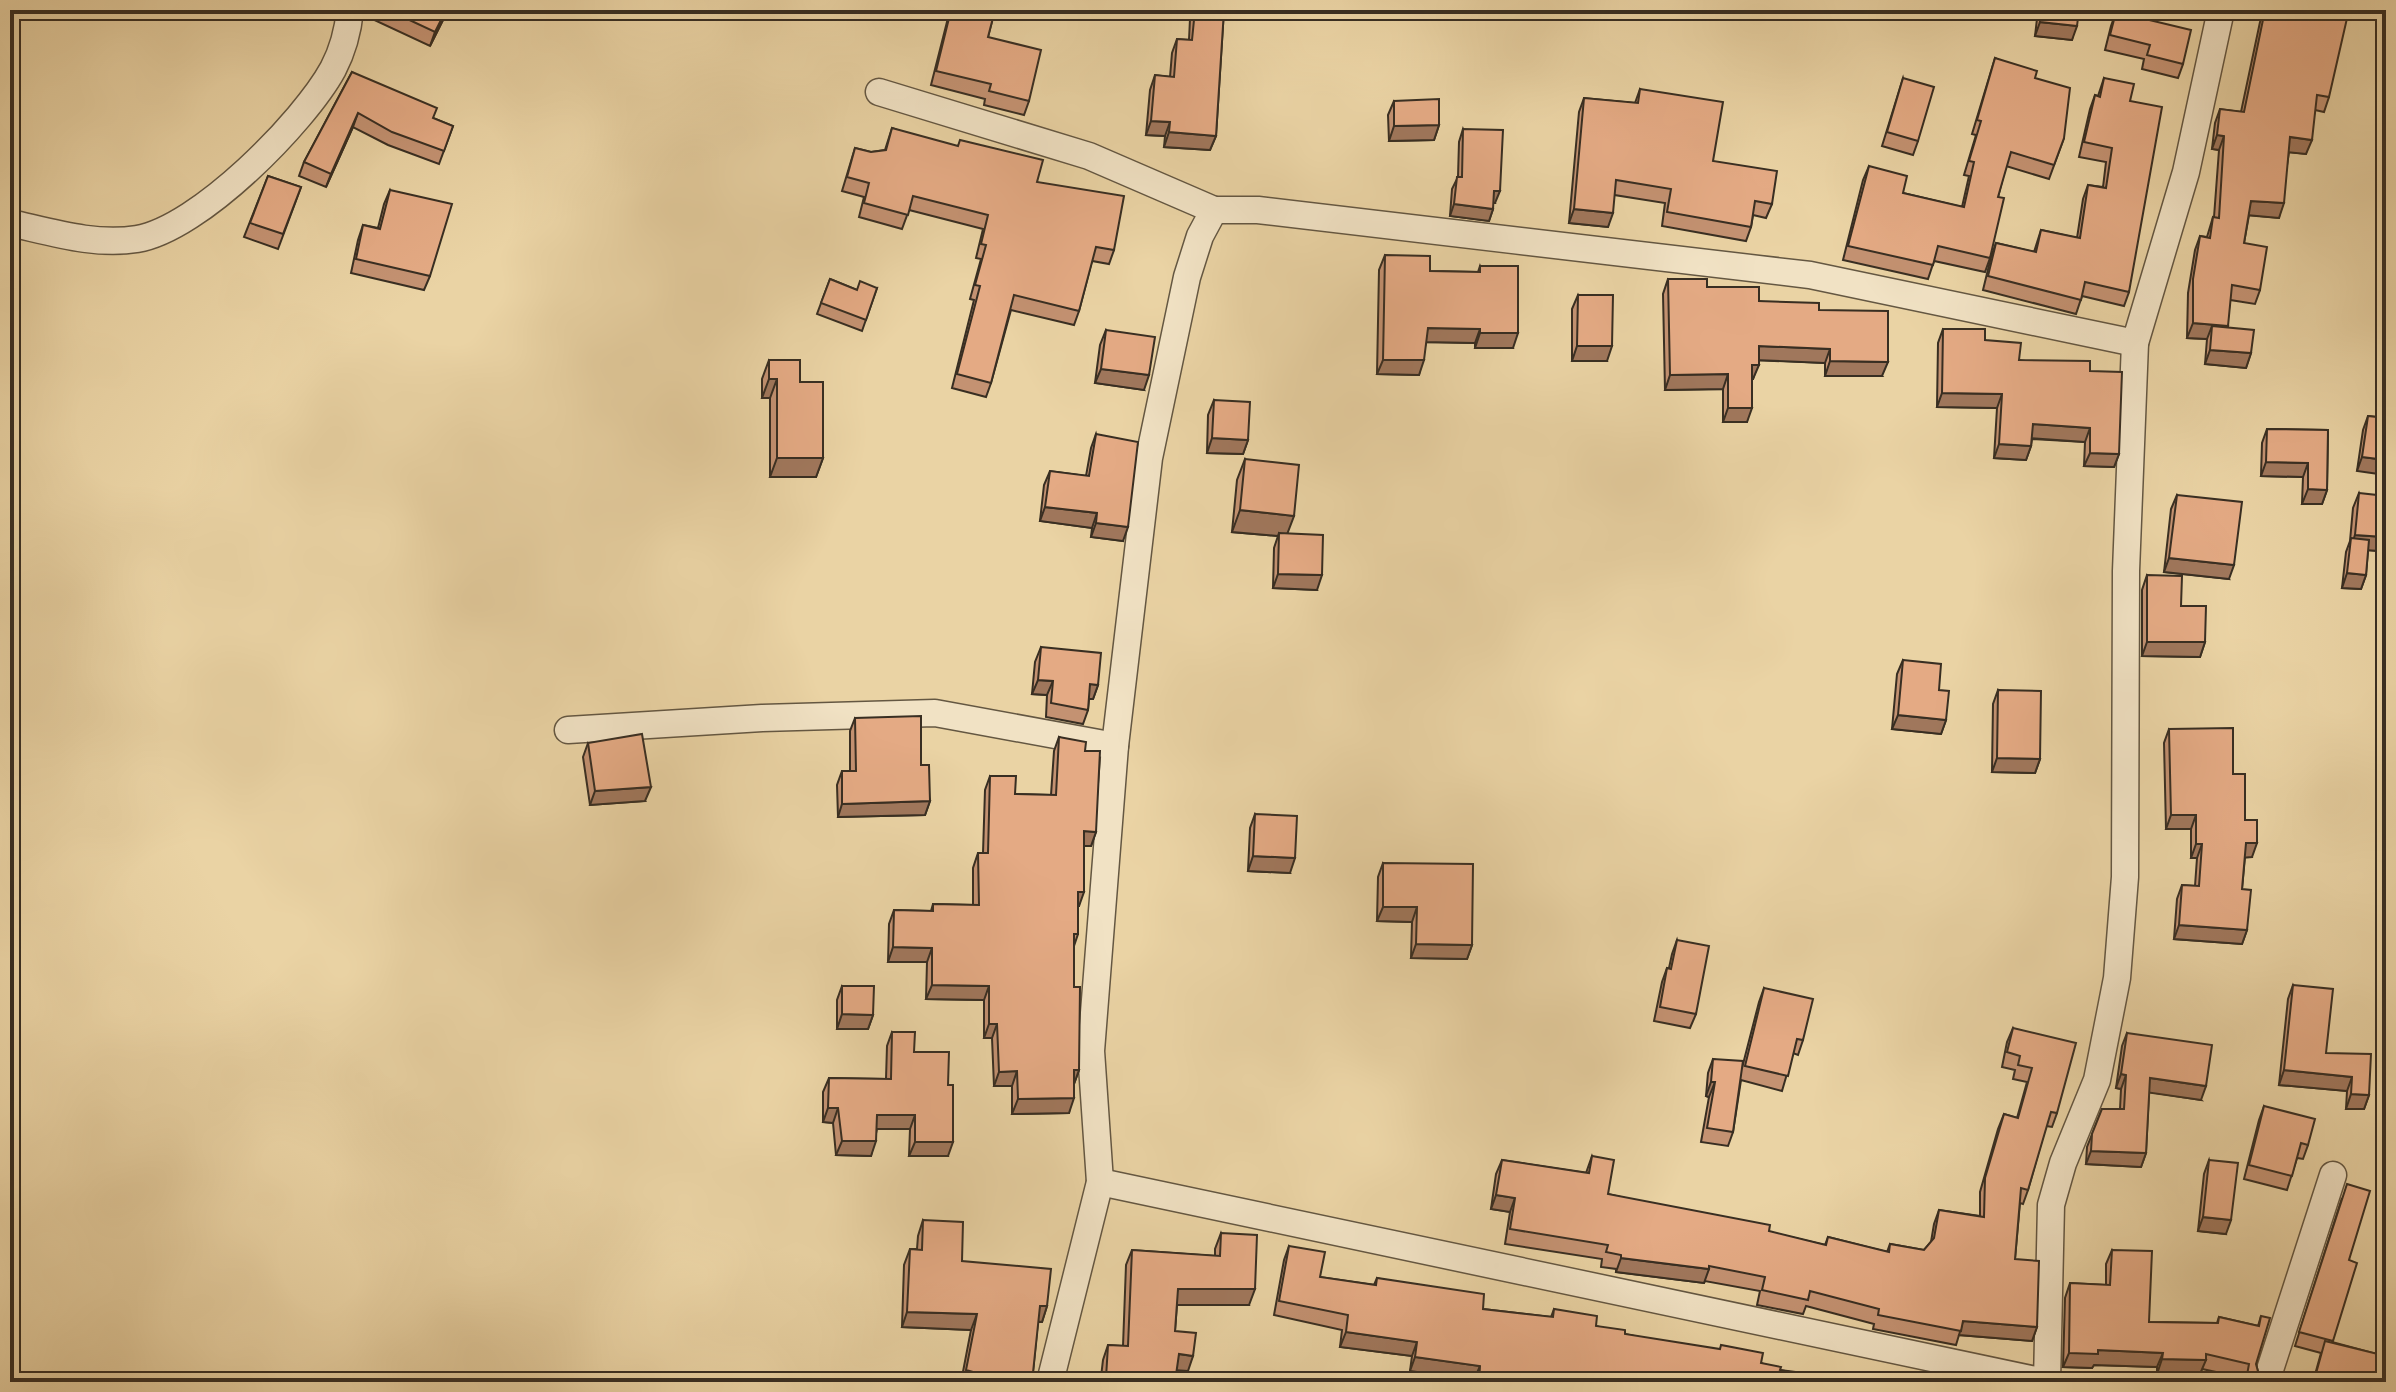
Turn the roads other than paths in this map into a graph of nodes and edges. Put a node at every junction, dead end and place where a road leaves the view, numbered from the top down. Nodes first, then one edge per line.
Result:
1 (350, 10) edge
2 (2221, 10) edge
3 (879, 92) dead end
4 (1214, 210) junction
5 (10, 223) edge
6 (2135, 343) junction
7 (568, 730) dead end
8 (1115, 746) junction
9 (2333, 1175) dead end
10 (1100, 1182) junction
11 (1050, 1382) edge
12 (2046, 1382) edge
13 (2266, 1382) edge

1 - 5 street
2 - 6 street
3 - 4 street
4 - 6 street
4 - 8 street
6 - 12 street
7 - 8 street
8 - 10 street
9 - 13 street
10 - 11 street
10 - 12 street

